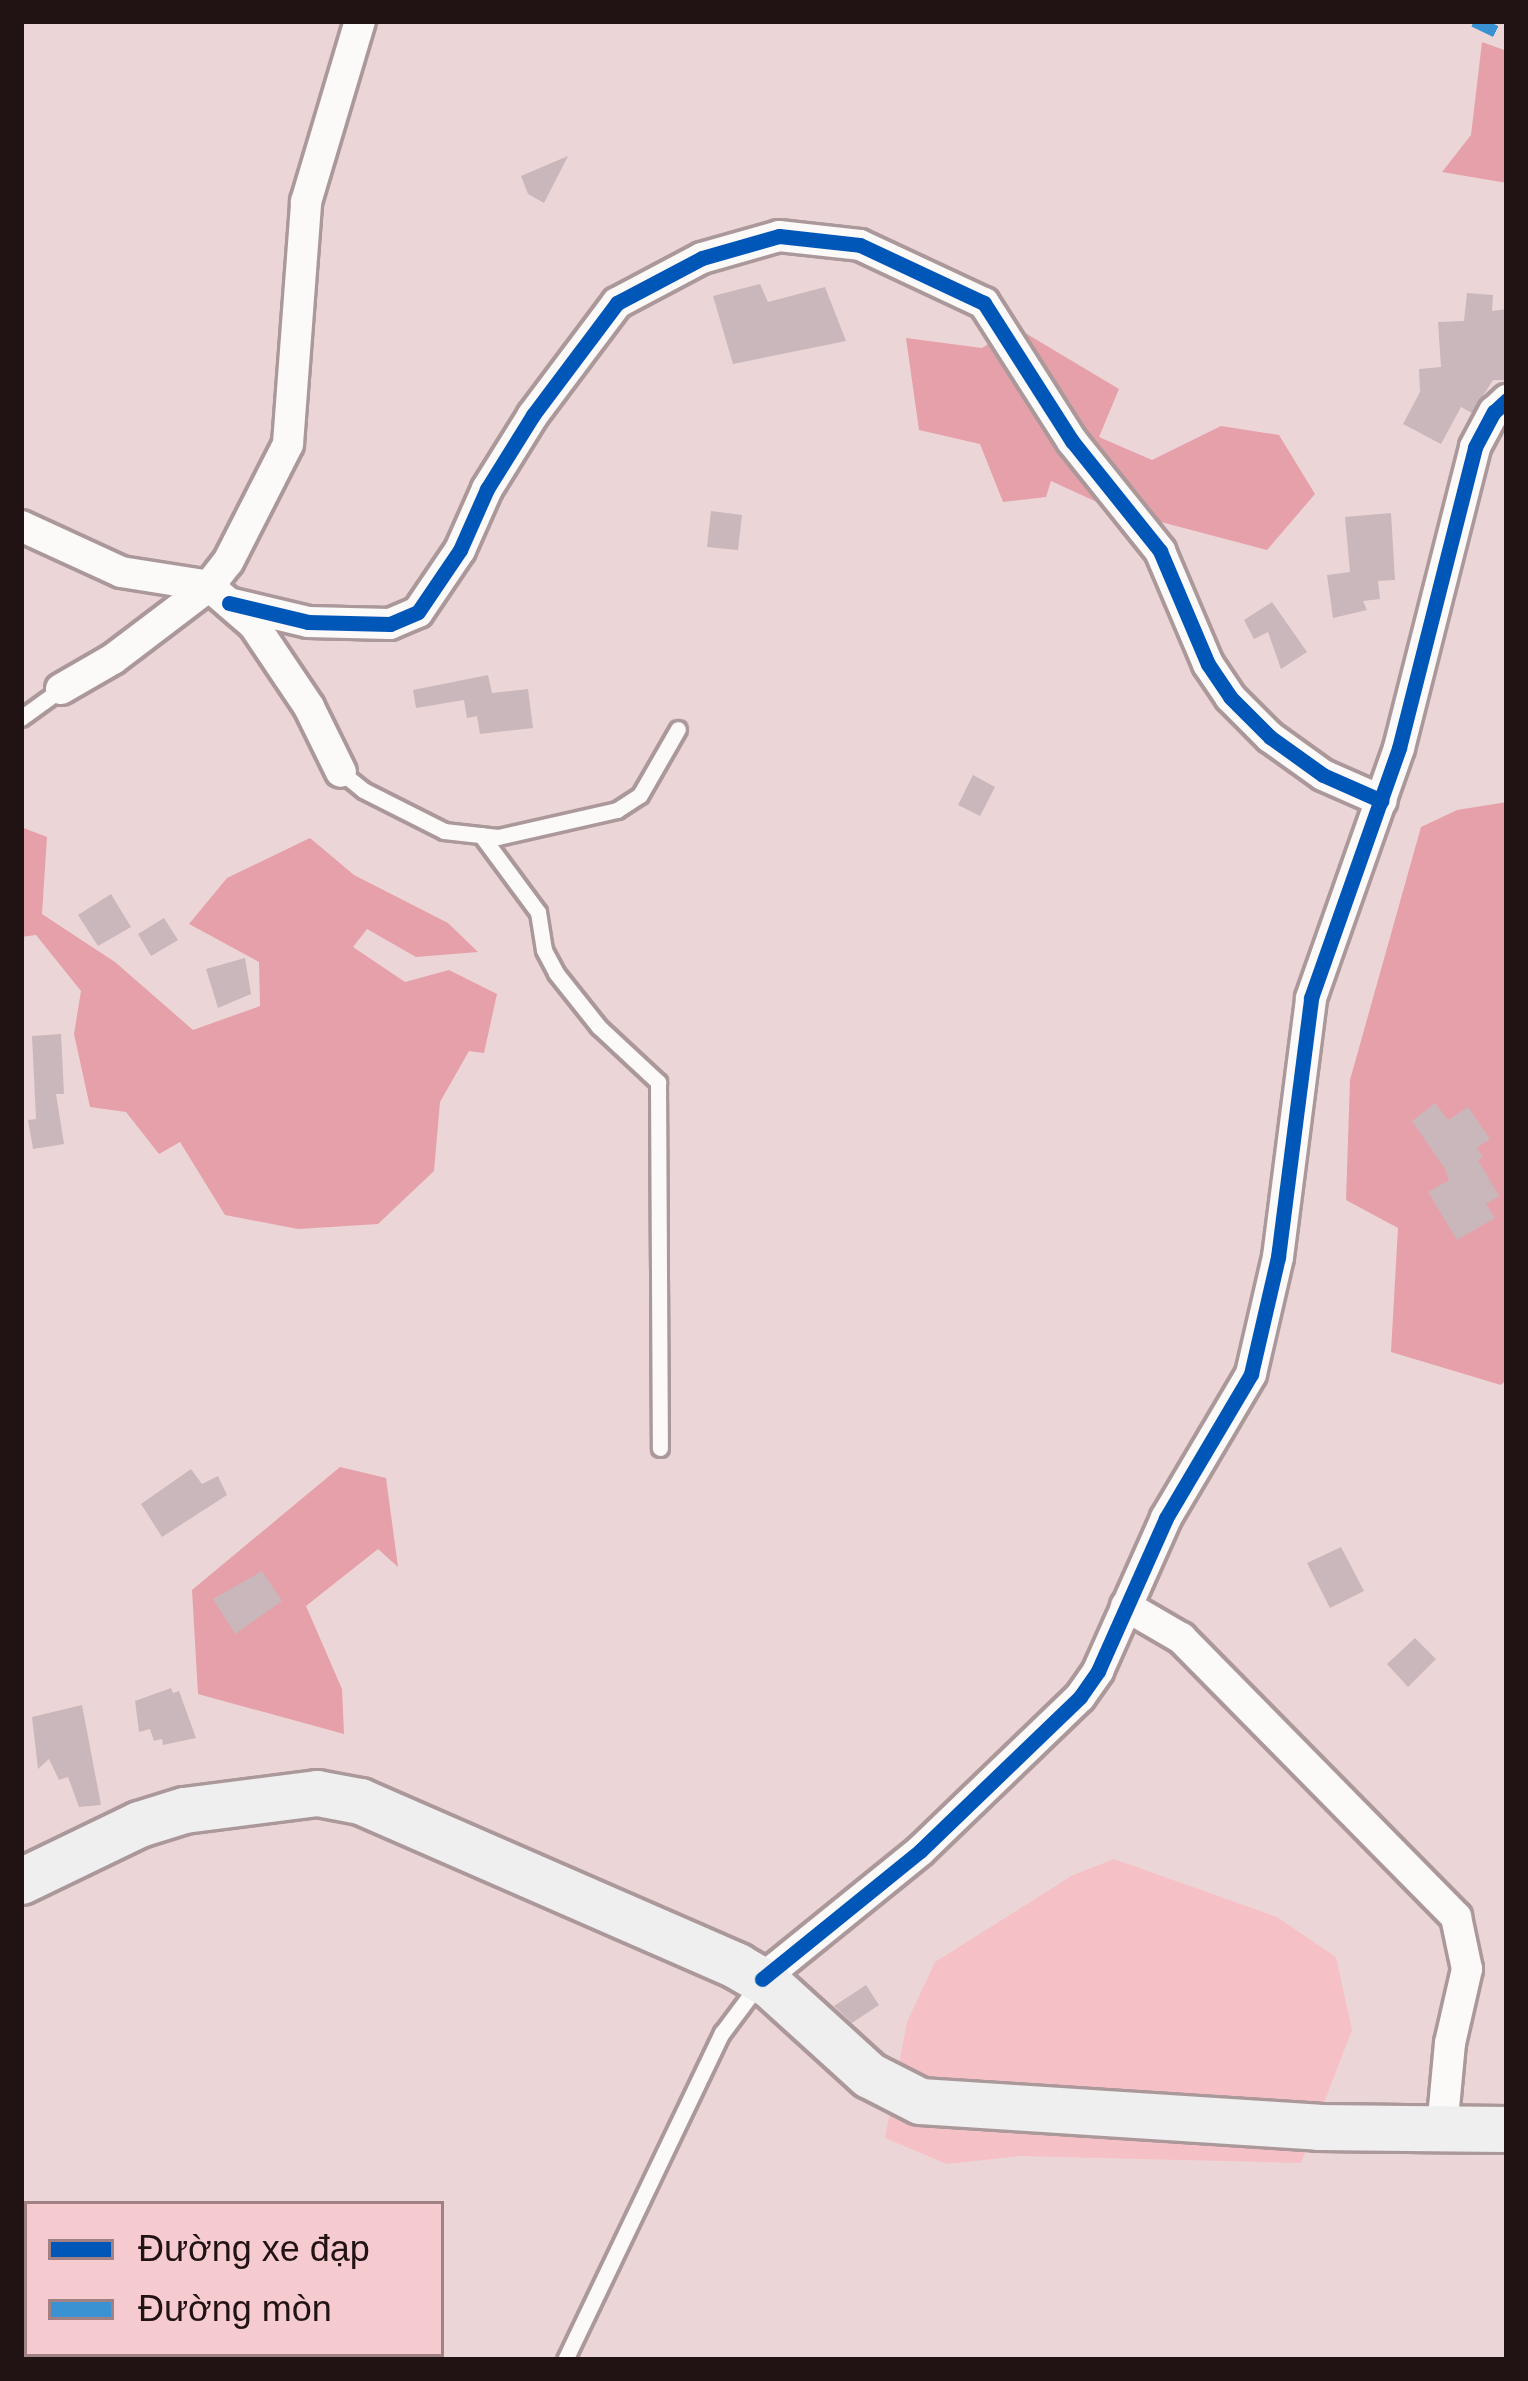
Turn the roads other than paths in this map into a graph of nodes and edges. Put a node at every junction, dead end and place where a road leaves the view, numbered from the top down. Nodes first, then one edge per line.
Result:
1 (360, 21) edge
2 (1507, 400) edge
3 (21, 526) edge
4 (219, 595) junction
5 (61, 688) joint
6 (21, 718) edge
7 (678, 728) dead end
8 (340, 772) joint
9 (1382, 800) junction
10 (481, 836) junction
11 (660, 1448) dead end
12 (1126, 1606) junction
13 (21, 1881) edge
14 (762, 1979) junction
15 (1442, 2129) junction
16 (1507, 2129) edge
17 (565, 2360) edge

1 - 4 street
2 - 9 street
3 - 4 street
4 - 5 street
4 - 8 street
4 - 9 street
5 - 6 lane
7 - 10 lane
8 - 10 lane
9 - 12 street
10 - 11 lane
12 - 14 street
12 - 15 street
13 - 14 street
14 - 15 street
14 - 17 lane
15 - 16 street

